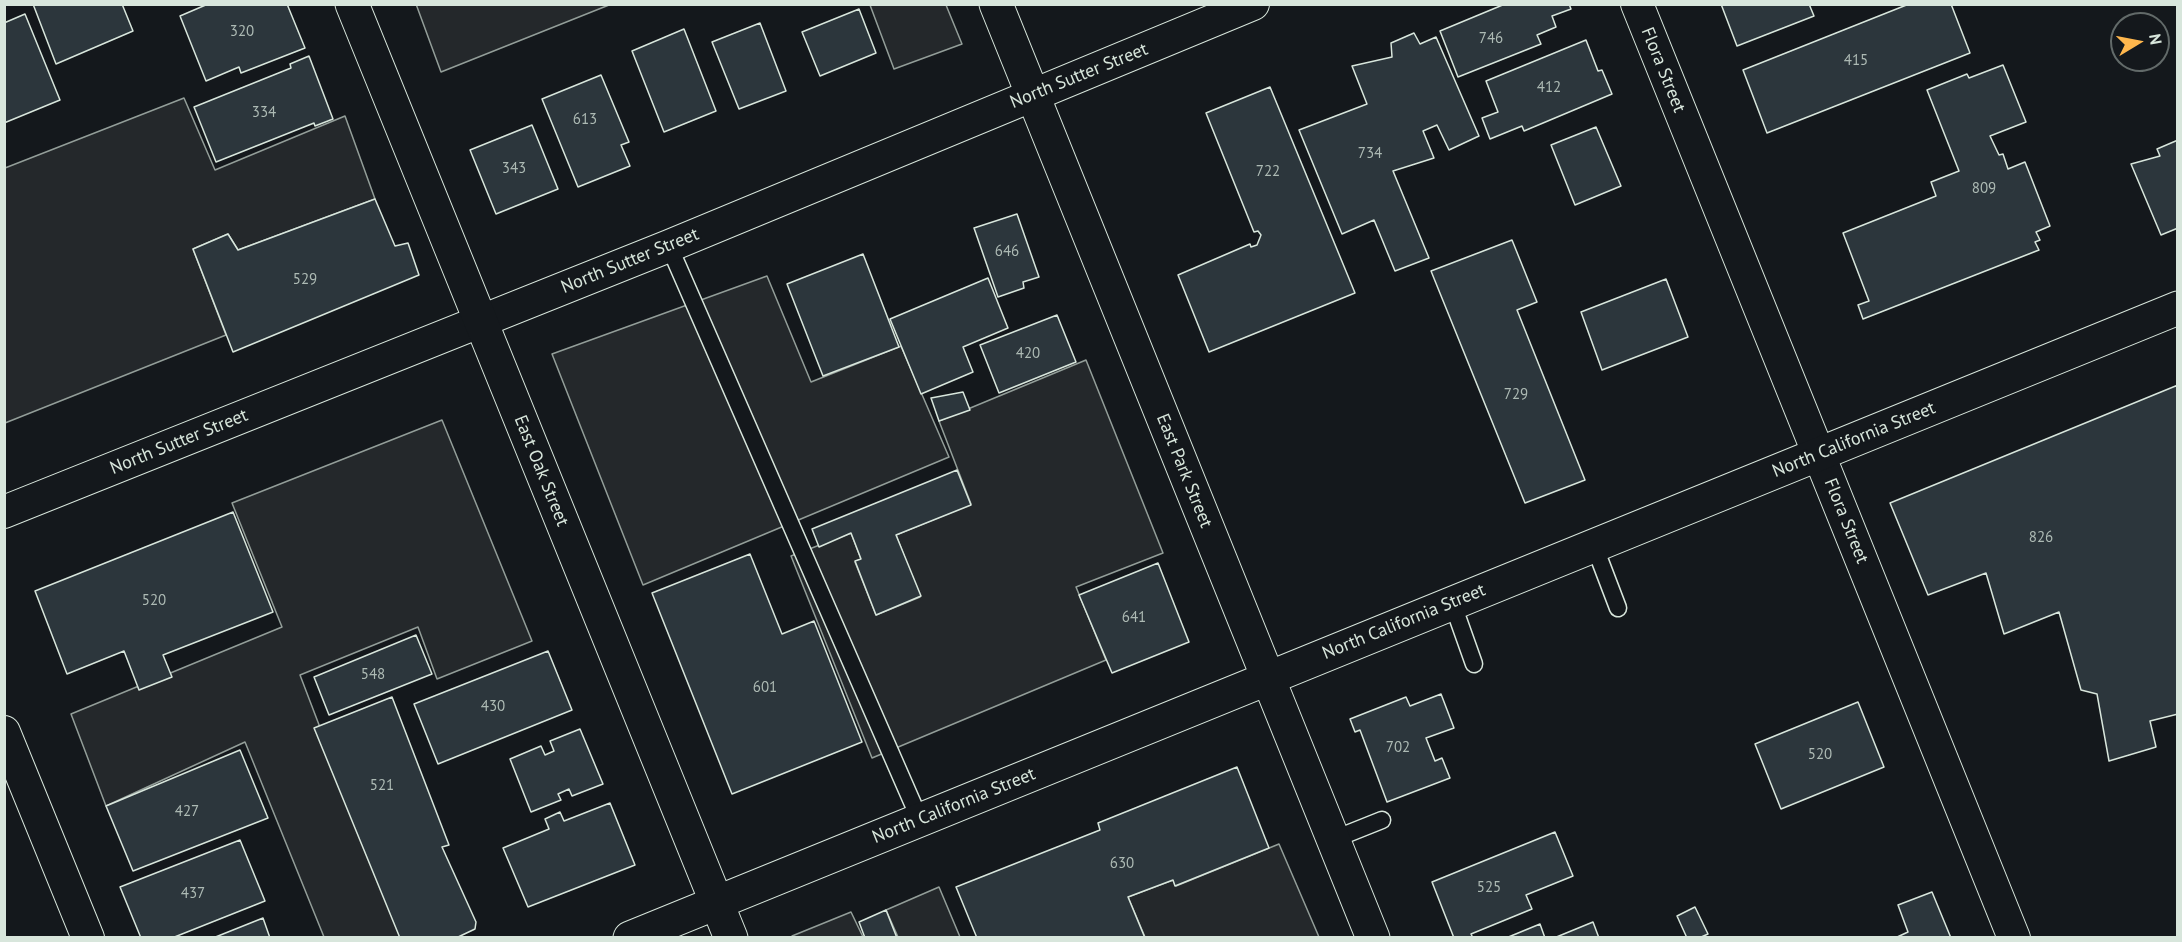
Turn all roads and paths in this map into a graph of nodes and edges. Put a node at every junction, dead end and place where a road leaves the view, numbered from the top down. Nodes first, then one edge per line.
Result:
1 (352, 4) edge
2 (996, 4) edge
3 (1253, 4) edge
4 (1637, 4) edge
5 (1033, 94) junction
6 (669, 246) junction
7 (2178, 308) edge
8 (479, 321) junction
9 (1819, 453) junction
10 (4, 512) edge
11 (1594, 545) junction
12 (1452, 602) junction
13 (1618, 608) dead end
14 (1474, 664) dead end
15 (1268, 678) junction
16 (4, 732) edge
17 (920, 820) junction
18 (1382, 820) dead end
19 (1332, 840) junction
20 (717, 902) junction
21 (88, 938) edge
22 (630, 938) edge
23 (731, 938) edge
24 (1372, 938) edge
25 (2013, 938) edge

1 - 8 street, East Oak Street
2 - 5 street, East Park Street
3 - 5 street, North Sutter Street
4 - 9 street, Flora Street
5 - 6 street, North Sutter Street
5 - 15 street, East Park Street
6 - 8 street, North Sutter Street
6 - 17 lane
7 - 9 street, North California Street
8 - 10 street, North Sutter Street
8 - 20 street, East Oak Street
9 - 11 street, North California Street
9 - 25 street, Flora Street
11 - 12 street, North California Street
11 - 13 lane
12 - 14 lane
12 - 15 street, North California Street
15 - 17 street, North California Street
15 - 19 street, East Park Street
16 - 21 street
17 - 20 street, North California Street
18 - 19 lane
19 - 24 street, East Park Street
20 - 22 street, North California Street
20 - 23 street, East Oak Street

